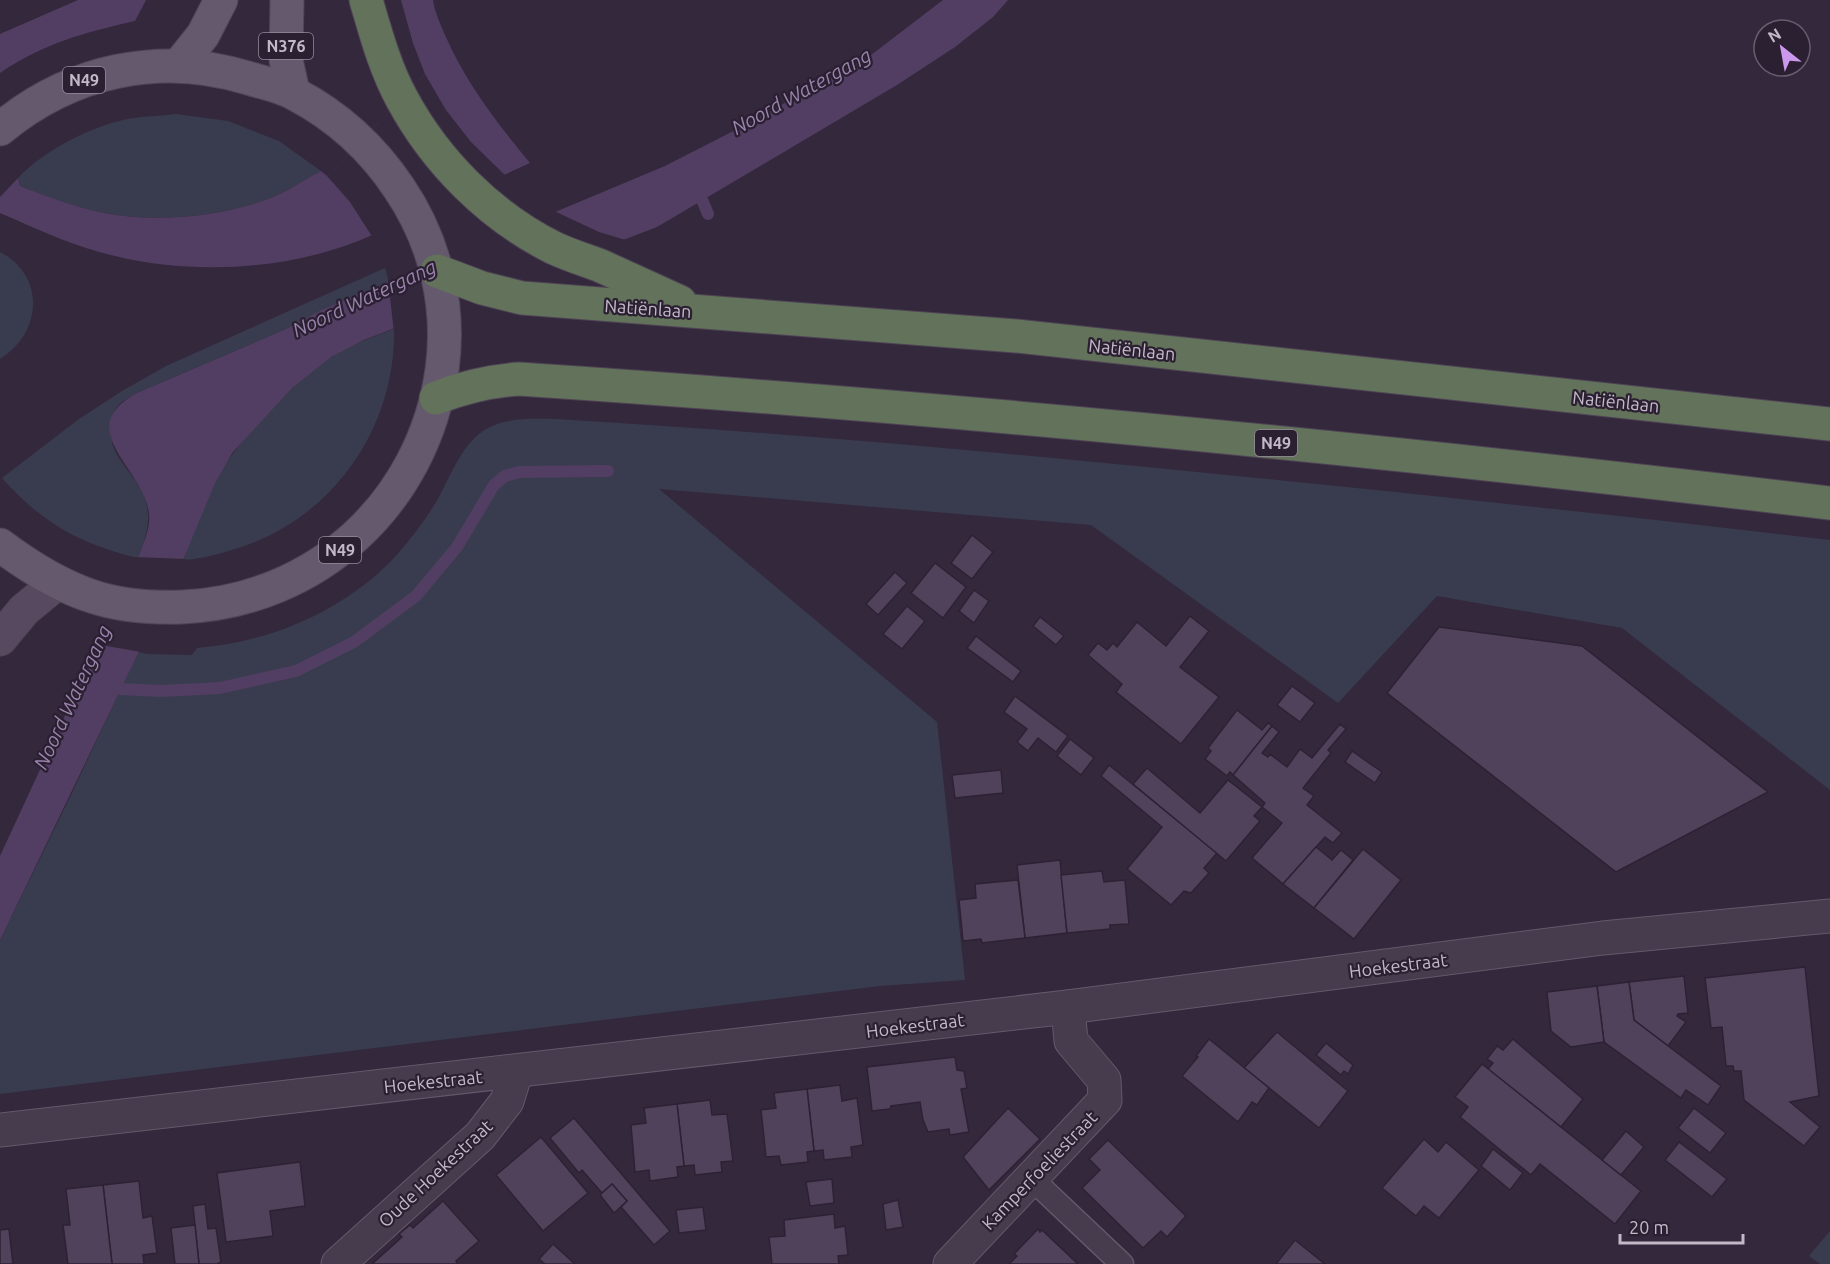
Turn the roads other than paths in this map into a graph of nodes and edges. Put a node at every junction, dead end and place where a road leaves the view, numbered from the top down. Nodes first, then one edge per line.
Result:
1 (221, 0) edge
2 (286, 0) edge
3 (366, 0) edge
4 (179, 65) junction
5 (293, 92) junction
6 (0, 129) edge
7 (437, 271) junction
8 (701, 312) junction
9 (436, 398) junction
10 (1830, 424) edge
11 (1830, 503) edge
12 (0, 545) edge
13 (58, 582) junction
14 (0, 639) edge
15 (1830, 916) edge
16 (1068, 1007) junction
17 (516, 1072) junction
18 (0, 1130) edge
19 (1031, 1178) junction
20 (338, 1264) edge
21 (950, 1264) edge
22 (1122, 1264) edge

1 - 4 main road
2 - 5 main road, N376
3 - 8 highway
4 - 5 main road, N49
4 - 6 main road, N49
5 - 7 main road, N49
7 - 8 highway, Natiënlaan
7 - 9 main road, N49
8 - 10 highway, Natiënlaan
9 - 11 highway, N49
9 - 13 main road, N49
12 - 13 main road, N49
13 - 14 main road
15 - 16 street, Hoekestraat
16 - 17 street, Hoekestraat
16 - 19 street, Kamperfoeliestraat
17 - 18 street, Hoekestraat
17 - 20 street, Oude Hoekestraat
19 - 21 street, Kamperfoeliestraat
19 - 22 lane

